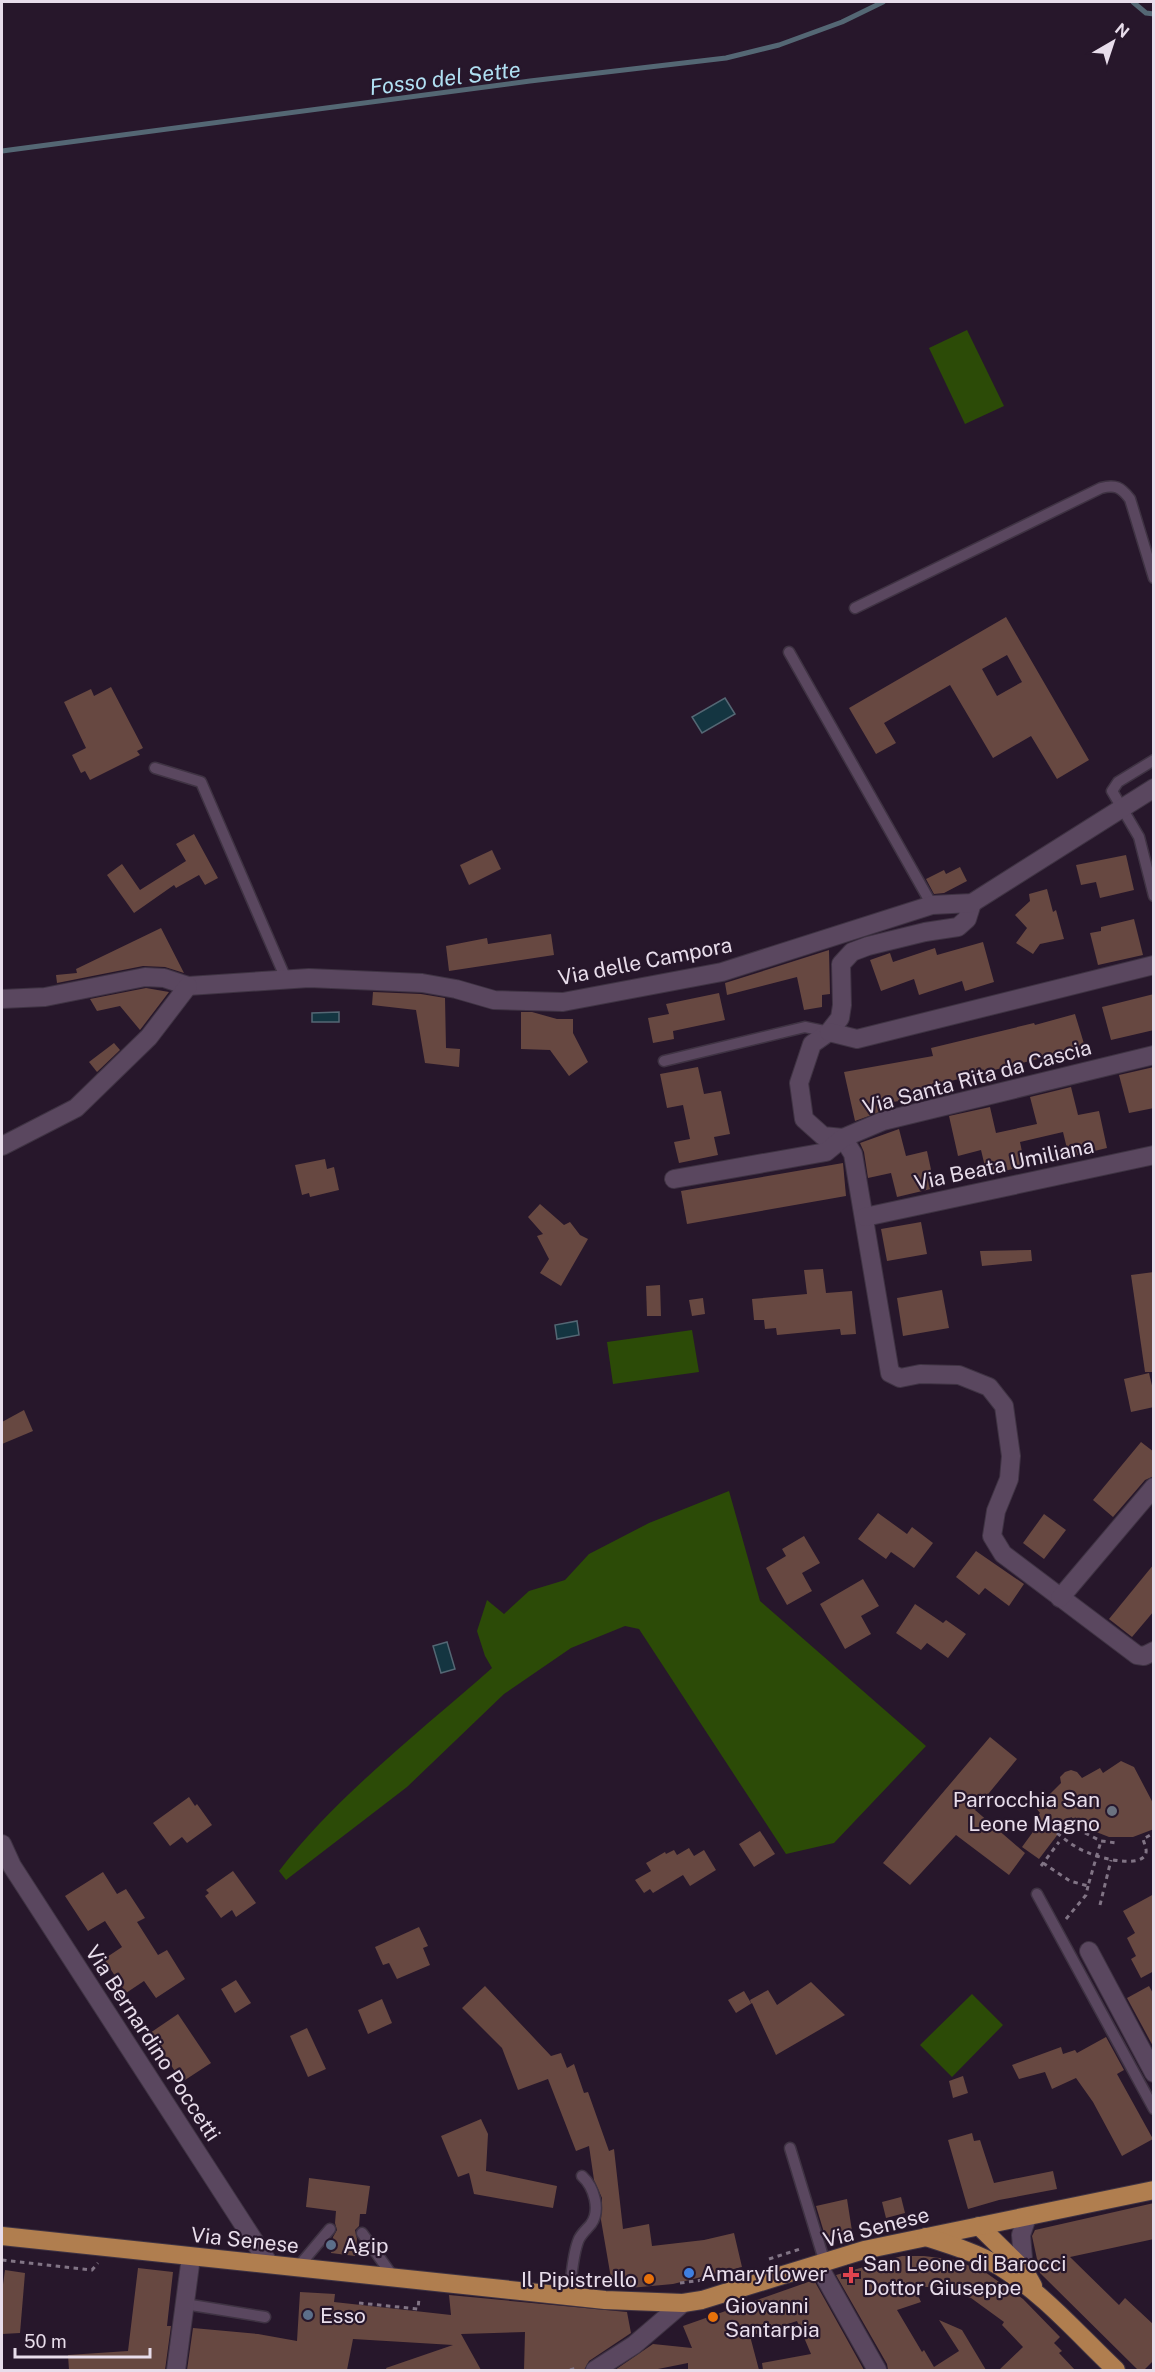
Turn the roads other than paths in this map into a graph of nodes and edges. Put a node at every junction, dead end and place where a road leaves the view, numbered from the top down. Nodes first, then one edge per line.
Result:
1 (1154, 578) edge
2 (855, 608) dead end
3 (789, 652) dead end
4 (1154, 760) edge
5 (155, 768) dead end
6 (1154, 788) edge
7 (1123, 809) junction
8 (1154, 896) edge
9 (972, 903) junction
10 (932, 905) junction
11 (1154, 965) edge
12 (286, 979) junction
13 (188, 986) junction
14 (2, 999) edge
15 (829, 1032) junction
16 (1154, 1055) edge
17 (664, 1061) dead end
18 (843, 1138) junction
19 (2, 1146) edge
20 (1154, 1155) edge
21 (674, 1179) dead end
22 (865, 1217) junction
23 (1154, 1487) edge
24 (1060, 1598) junction
25 (1154, 1652) edge
26 (2, 1844) edge
27 (1037, 1894) dead end
28 (1089, 1951) dead end
29 (1152, 2067) edge
30 (1154, 2109) edge
31 (790, 2148) dead end
32 (582, 2176) dead end
33 (1154, 2190) edge
34 (1027, 2217) junction
35 (979, 2226) junction
36 (330, 2229) dead end
37 (362, 2233) dead end
38 (2, 2236) edge
39 (926, 2237) junction
40 (191, 2257) junction
41 (269, 2264) junction
42 (822, 2264) junction
43 (298, 2267) junction
44 (1024, 2270) junction
45 (394, 2278) junction
46 (569, 2295) junction
47 (1038, 2296) junction
48 (683, 2303) junction
49 (185, 2304) junction
50 (265, 2316) dead end
51 (588, 2369) edge
52 (176, 2370) edge
53 (877, 2370) edge
54 (1116, 2370) edge

1 - 2 lane
3 - 10 lane
4 - 7 lane
5 - 12 lane
6 - 7 street, Via delle Campora
7 - 8 lane
7 - 9 street, Via delle Campora
9 - 10 street, Via delle Campora
9 - 15 street
10 - 12 street, Via delle Campora
11 - 15 street
12 - 13 street, Via delle Campora
13 - 14 street, Via delle Campora
13 - 19 street
15 - 17 lane
15 - 18 street
16 - 18 street, Via Santa Rita da Cascia
18 - 21 street, Via Santa Rita da Cascia
18 - 22 street
20 - 22 street, Via Beata Umiliana
22 - 24 street
23 - 24 street
24 - 25 street
26 - 41 street, Via Bernardino Poccetti
27 - 30 lane
28 - 29 street
31 - 42 lane
32 - 46 lane
33 - 34 main road, Via Senese
34 - 35 main road, Via Senese
34 - 44 street
35 - 39 main road, Via Senese
35 - 44 main road
36 - 43 lane
37 - 45 lane
38 - 40 main road, Via Senese
39 - 42 main road, Via Senese
39 - 47 main road
40 - 41 main road, Via Senese
40 - 49 street
41 - 43 main road, Via Senese
42 - 48 main road, Via Senese
42 - 53 street
43 - 45 main road, Via Senese
44 - 47 main road
45 - 46 main road, Via Senese
46 - 48 main road, Via Senese
47 - 54 main road
48 - 51 street
49 - 50 lane
49 - 52 street

